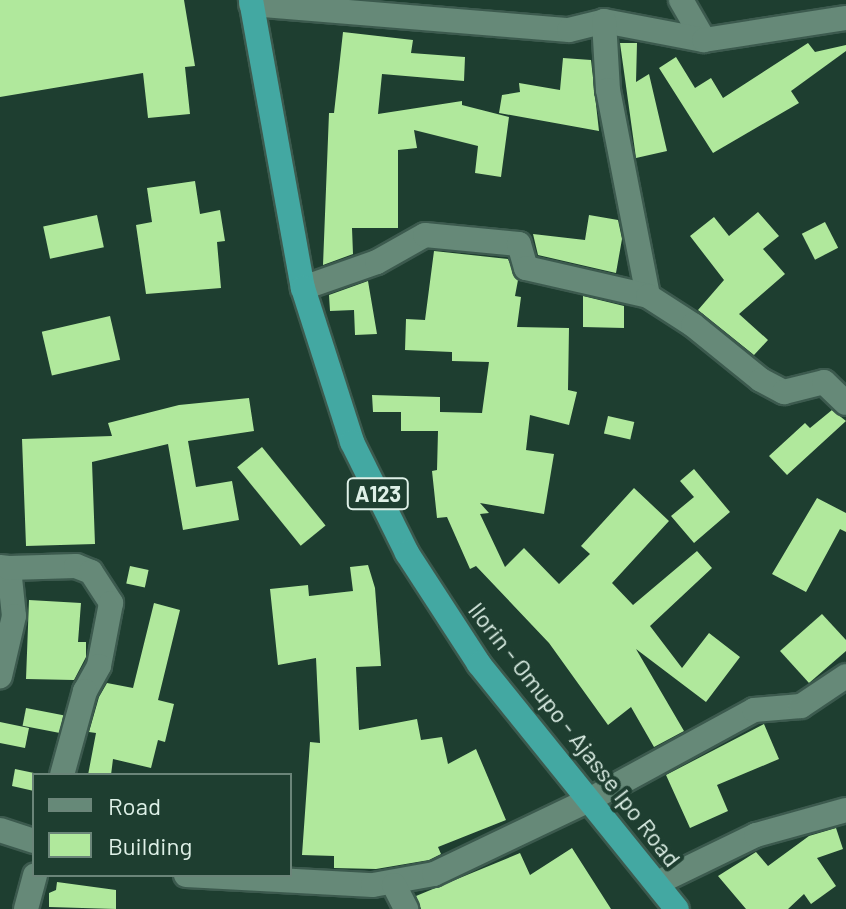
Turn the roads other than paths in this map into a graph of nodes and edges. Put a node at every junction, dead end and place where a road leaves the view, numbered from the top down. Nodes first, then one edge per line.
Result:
1 (681, 0) edge
2 (251, 2) edge
3 (846, 18) edge
4 (604, 21) junction
5 (704, 40) junction
6 (303, 288) junction
7 (648, 296) junction
8 (846, 403) edge
9 (4, 567) edge
10 (0, 676) edge
11 (846, 676) edge
12 (63, 773) edge
13 (589, 800) junction
14 (846, 810) edge
15 (0, 830) edge
16 (32, 840) edge
17 (34, 877) edge
18 (228, 877) edge
19 (657, 883) junction
20 (394, 885) junction
21 (26, 909) edge
22 (406, 909) edge
23 (677, 909) edge

1 - 5 street
2 - 4 street
2 - 6 highway, Ilorin - Omupo - Ajasse Ipo Road / A123
3 - 5 street
4 - 5 street
4 - 7 street
6 - 7 street
6 - 13 highway, Ilorin - Omupo - Ajasse Ipo Road / A123
7 - 8 street
9 - 10 street
9 - 12 street
11 - 13 street
13 - 19 highway, Ilorin - Omupo - Ajasse Ipo Road / A123
13 - 20 street
14 - 19 street
15 - 16 street
17 - 21 street
18 - 20 street
19 - 23 highway, Ilorin - Omupo - Ajasse Ipo Road / A123
20 - 22 street

